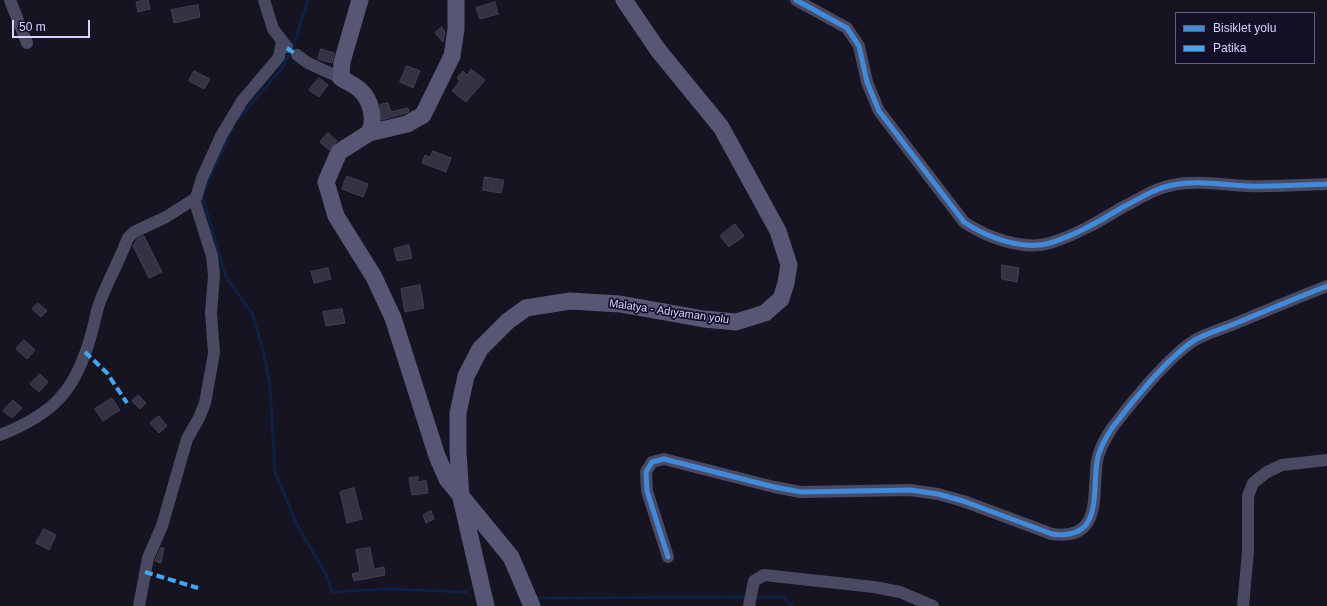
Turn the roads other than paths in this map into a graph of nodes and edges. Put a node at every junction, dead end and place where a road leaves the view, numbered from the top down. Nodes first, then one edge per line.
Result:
1 (10, 0) edge
2 (264, 0) edge
3 (360, 0) edge
4 (456, 0) edge
5 (624, 0) edge
6 (796, 0) edge
7 (28, 43) dead end
8 (289, 48) junction
9 (341, 78) junction
10 (369, 133) junction
11 (1327, 184) edge
12 (194, 199) junction
13 (1327, 286) edge
14 (0, 435) edge
15 (1327, 460) edge
16 (461, 498) junction
17 (668, 557) dead end
18 (749, 605) edge
19 (139, 606) edge
20 (486, 606) edge
21 (532, 606) edge
22 (933, 606) edge
23 (1243, 606) edge

1 - 7 street
2 - 8 street
3 - 9 main road
4 - 10 main road
5 - 16 main road, Malatya - Adıyaman yolu
6 - 11 street
8 - 9 street
8 - 12 street
9 - 10 main road
10 - 16 main road
12 - 14 street
12 - 19 street
13 - 17 street
15 - 23 street
16 - 20 main road, Malatya - Adıyaman yolu
16 - 21 main road
18 - 22 street

